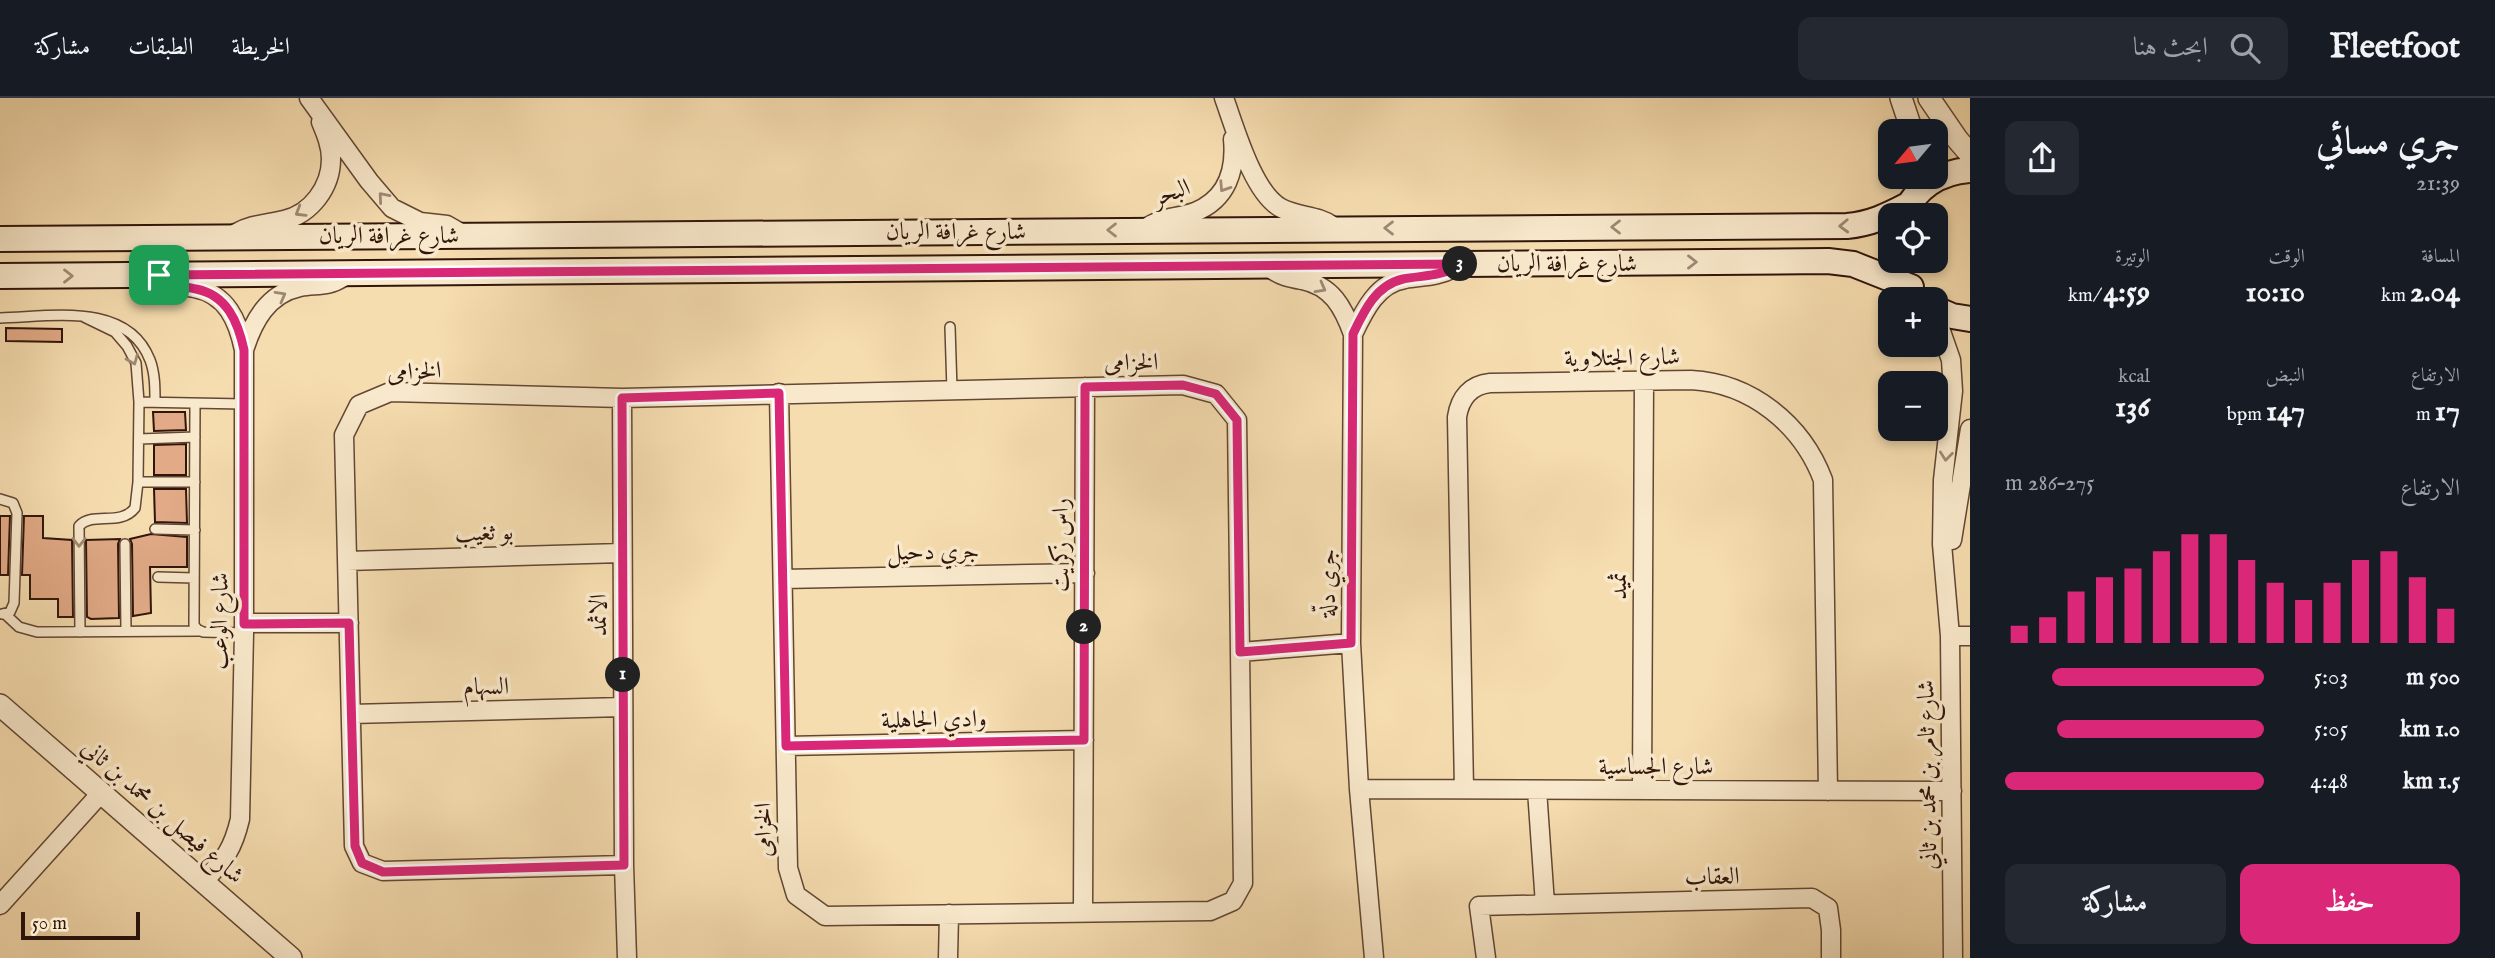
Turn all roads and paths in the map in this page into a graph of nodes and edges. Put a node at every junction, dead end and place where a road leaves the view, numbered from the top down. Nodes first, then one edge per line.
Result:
1 (1224, 98) edge
2 (1901, 98) edge
3 (1929, 98) edge
4 (312, 104) edge
5 (1908, 119) edge
6 (1232, 121) junction
7 (1970, 154) edge
8 (1970, 170) edge
9 (1911, 198) edge
10 (1336, 228) junction
11 (1143, 230) junction
12 (464, 235) junction
13 (231, 236) junction
14 (0, 239) edge
15 (1461, 264) junction
16 (1268, 265) junction
17 (348, 274) junction
18 (159, 275) junction
19 (0, 276) edge
20 (1903, 287) edge
21 (1948, 314) edge
22 (83, 317) junction
23 (0, 318) edge
24 (1970, 319) edge
25 (950, 327) dead end
26 (1353, 334) junction
27 (244, 350) junction
28 (1948, 351) edge
29 (1644, 381) junction
30 (1085, 387) junction
31 (952, 390) junction
32 (779, 393) junction
33 (622, 398) junction
34 (139, 402) junction
35 (155, 402) junction
36 (195, 404) junction
37 (244, 404) junction
38 (1970, 429) edge
39 (195, 437) junction
40 (139, 439) junction
41 (138, 482) junction
42 (195, 482) junction
43 (0, 499) edge
44 (155, 529) dead end
45 (195, 530) junction
46 (125, 544) dead end
47 (622, 553) junction
48 (347, 561) junction
49 (1085, 573) junction
50 (158, 578) dead end
51 (194, 578) junction
52 (783, 579) junction
53 (1947, 592) junction
54 (3, 613) edge
55 (349, 623) junction
56 (244, 628) junction
57 (126, 631) junction
58 (199, 631) junction
59 (80, 632) junction
60 (1950, 636) junction
61 (1970, 636) edge
62 (1351, 643) junction
63 (1240, 652) junction
64 (0, 705) edge
65 (623, 708) junction
66 (351, 714) junction
67 (1084, 740) junction
68 (786, 746) junction
69 (1359, 789) junction
70 (1464, 789) junction
71 (1538, 790) junction
72 (1642, 790) junction
73 (1828, 791) junction
74 (1952, 791) junction
75 (102, 792) junction
76 (624, 865) junction
77 (204, 881) junction
78 (1545, 904) junction
79 (0, 905) edge
80 (1083, 912) junction
81 (949, 914) junction
82 (291, 958) edge
83 (627, 958) edge
84 (948, 958) edge
85 (1374, 958) edge
86 (1486, 958) edge
87 (1831, 958) edge
88 (1953, 958) edge

1 - 6 street, البحر
2 - 5 street
3 - 7 street
12 -> 4 street
4 -> 13 street
6 - 10 street, البحر
6 -> 11 street, البحر
8 - 9 main road, شارع غرافة الريان
9 -> 10 main road, شارع غرافة الريان
10 - 11 main road, شارع غرافة الريان
11 -> 12 main road, شارع غرافة الريان
12 - 13 main road, شارع غرافة الريان
13 - 14 main road, شارع غرافة الريان
15 - 16 main road, شارع غرافة الريان
15 -> 20 main road, شارع غرافة الريان
15 - 26 street, جري دلّة
16 - 17 main road, شارع غرافة الريان
16 -> 26 street, جري دلّة
17 - 18 main road, شارع غرافة الريان
27 -> 17 street, شارع الوعب
19 -> 18 main road, شارع غرافة الريان
18 - 27 street, شارع الوعب
21 - 24 main road
22 - 23 lane
22 -> 34 lane
22 - 35 lane
25 - 31 lane
26 - 62 street, جري دلّة
27 - 37 street, شارع الوعب
28 -> 53 street, شارع ثامر بن محمد بن ثاني
29 - 70 street, شارع الجتلاوية
29 - 72 street, ثميد
29 - 73 street, شارع الجتلاوية
30 - 31 street, الخزامى
30 - 49 street, راس زكريت
30 - 63 street, الخزامى
31 - 32 street, الخزامى
32 - 33 street, الخزامى
32 - 52 street, الخزامى
33 - 47 street, الاثمد
33 - 48 street, الخزامى
34 - 35 lane
34 - 40 lane
35 - 36 lane
36 - 37 lane
36 - 39 lane
37 - 56 street, شارع الوعب
38 - 53 street, شارع ثامر بن محمد بن ثاني
39 - 40 lane
39 - 42 lane
40 - 41 lane
41 - 42 lane
41 -> 59 lane
42 - 45 lane
43 - 54 lane
44 - 45 lane
45 - 51 lane
46 - 57 lane
47 - 48 street, بو ثغيب
47 - 65 street, الاثمد
48 - 55 street, الخزامى
49 - 52 street, جري دحيل
49 - 67 street, راس زكريت
50 - 51 lane
51 - 58 lane
52 - 68 street, الخزامى
53 - 60 street, شارع ثامر بن محمد بن ثاني
54 - 59 lane
55 - 56 street
55 - 66 street, الخزامى
56 - 58 lane
56 - 77 street, شارع الوعب
57 - 58 lane
57 - 59 lane
60 - 61 street
60 - 74 street, شارع ثامر بن محمد بن ثاني
62 - 63 street
62 - 69 street, جري دلّة
63 - 80 street, الخزامى
64 - 75 street, شارع فيصل بن محمد بن ثاني
65 - 66 street, السهام
65 - 76 street, الاثمد
66 - 76 street, الخزامى
67 - 68 street, وادي الجاهلية
67 - 80 street, راس زكريت
68 - 81 street, الخزامى
69 - 70 street, شارع الجساسية
69 - 85 street, جري دلّة
70 - 71 street, شارع الجساسية
71 - 72 street, شارع الجساسية
71 - 78 street
72 - 73 street, شارع الجساسية
73 - 74 street, شارع الجساسية
74 - 88 street, شارع ثامر بن محمد بن ثاني
75 - 77 street, شارع فيصل بن محمد بن ثاني
75 - 79 street
76 - 83 street, الاثمد
77 - 82 street, شارع فيصل بن محمد بن ثاني
78 - 86 street, العقاب
78 - 87 street, العقاب
80 - 81 street, الخزامى
81 - 84 street

